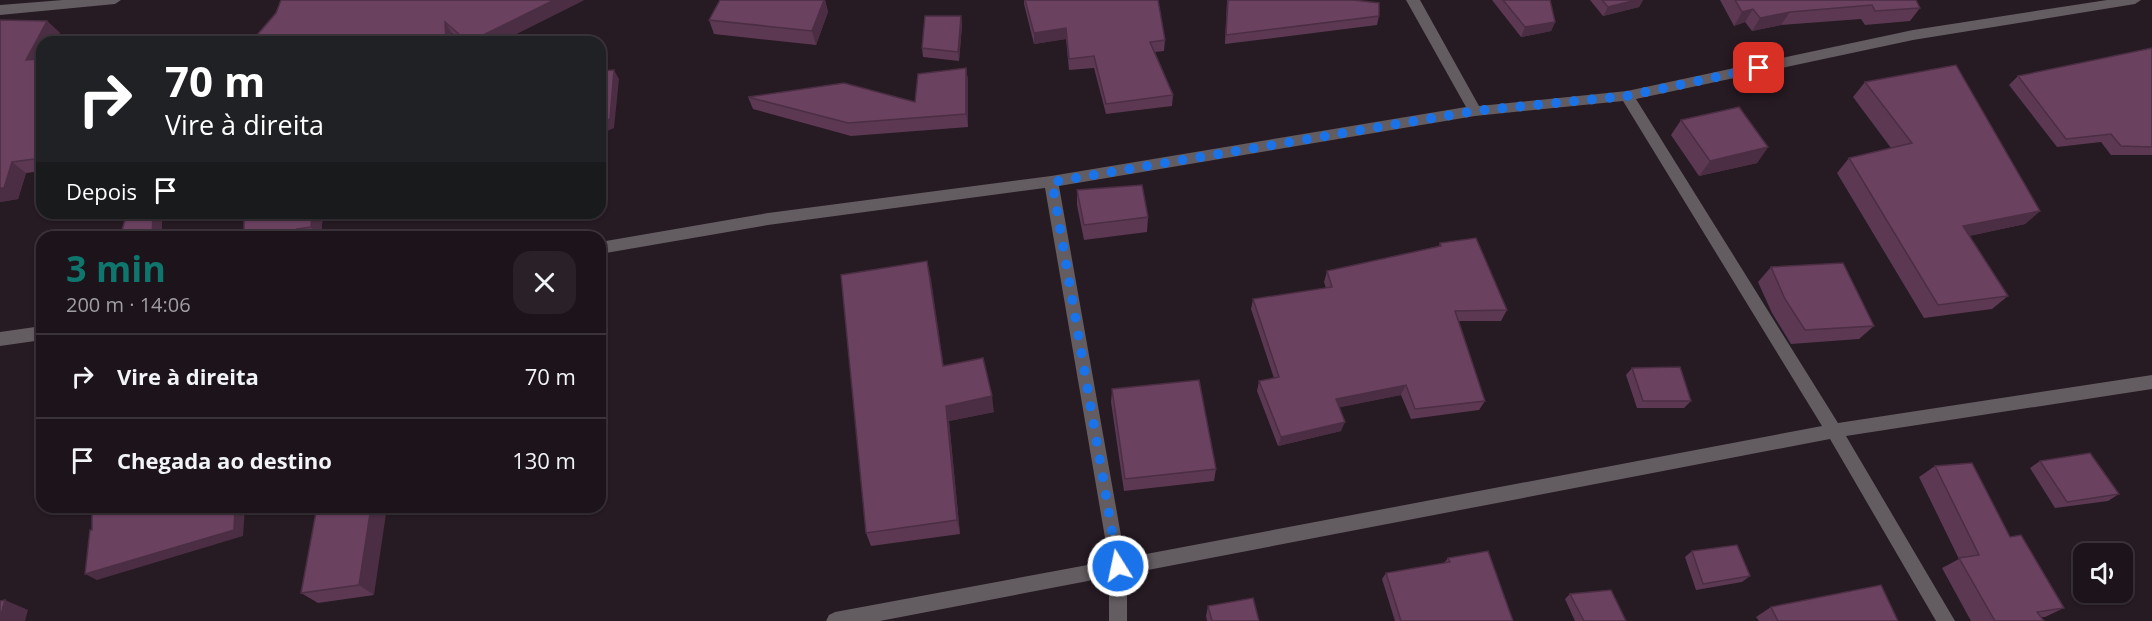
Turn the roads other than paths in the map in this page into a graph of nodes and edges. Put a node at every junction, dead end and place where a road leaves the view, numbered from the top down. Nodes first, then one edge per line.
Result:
1 (115, 0) edge
2 (1412, 0) edge
3 (2135, 0) edge
4 (0, 10) edge
5 (1627, 96) junction
6 (1475, 111) junction
7 (1052, 182) junction
8 (606, 247) edge
9 (36, 334) edge
10 (0, 339) edge
11 (2152, 382) edge
12 (1834, 431) junction
13 (1118, 566) junction
14 (835, 621) edge
15 (1118, 621) edge
16 (1946, 621) edge

1 - 4 street
2 - 6 street
3 - 5 street
5 - 6 street
5 - 12 street
6 - 7 street
7 - 8 street
7 - 13 street
9 - 10 street
11 - 12 street
12 - 13 street
12 - 16 street
13 - 14 street
13 - 15 street

